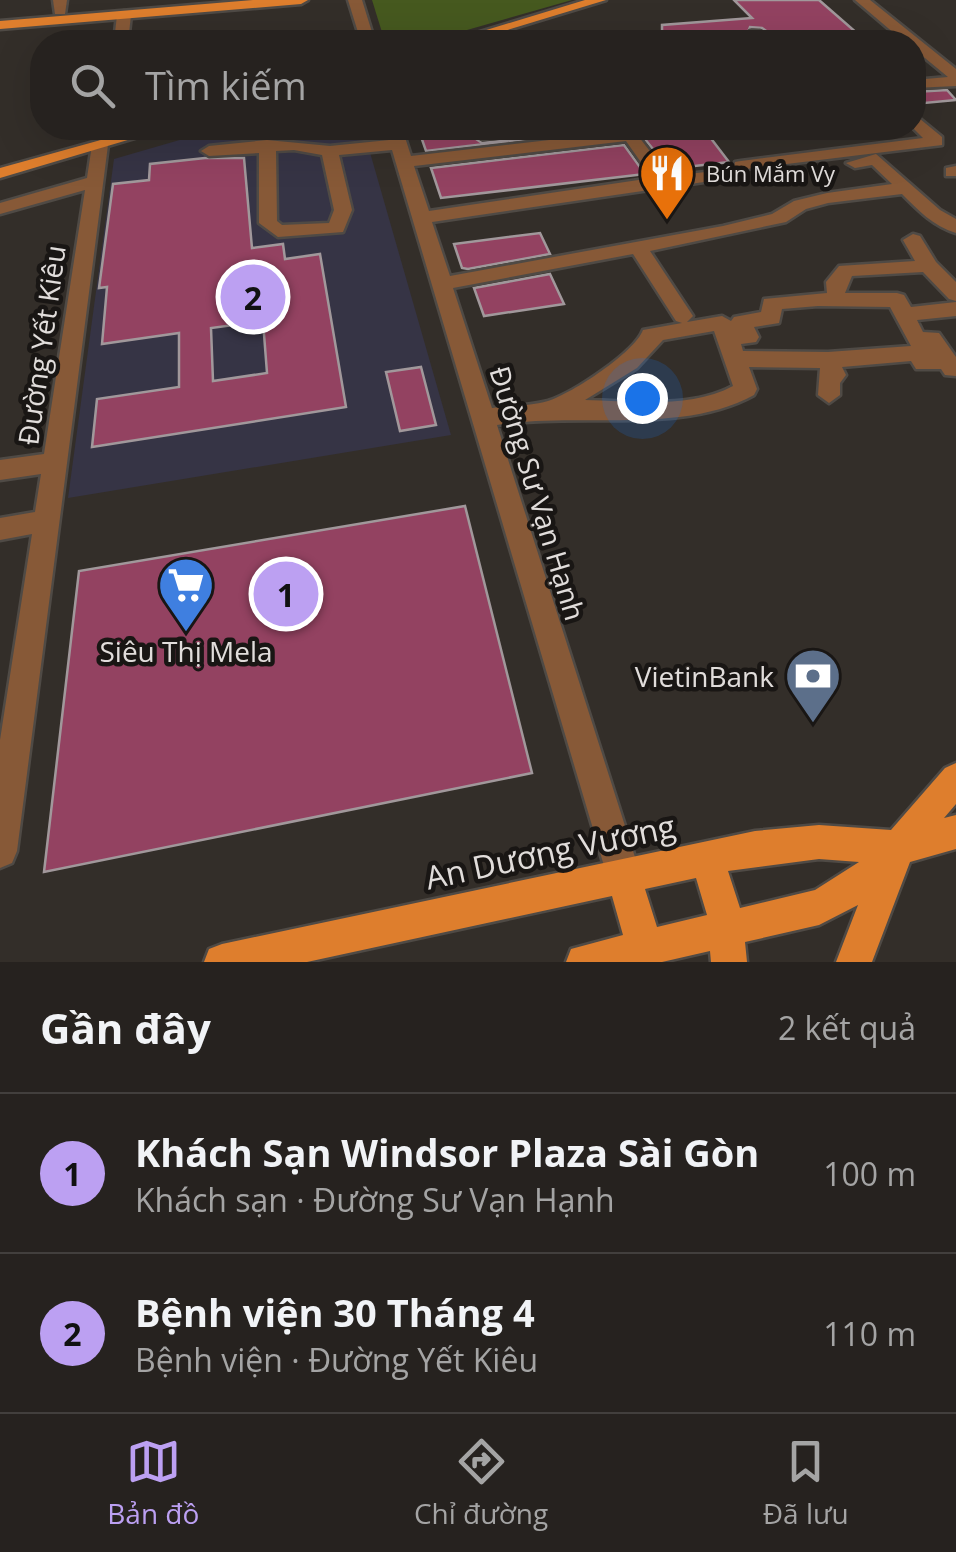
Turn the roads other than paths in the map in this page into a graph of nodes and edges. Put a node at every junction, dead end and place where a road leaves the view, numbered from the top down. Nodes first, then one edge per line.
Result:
1 (188, 0) edge
2 (301, 0) edge
3 (355, 0) edge
4 (862, 0) edge
5 (593, 1) edge
6 (60, 3) edge
7 (124, 7) edge
8 (0, 16) edge
9 (0, 25) edge
10 (364, 30) edge
11 (495, 30) edge
12 (900, 30) edge
13 (926, 53) edge
14 (956, 79) edge
15 (926, 83) edge
16 (926, 131) edge
17 (118, 140) edge
18 (484, 140) edge
19 (544, 140) edge
20 (633, 140) edge
21 (399, 144) edge
22 (100, 145) junction
23 (267, 145) junction
24 (209, 151) dead end
25 (330, 151) junction
26 (489, 153) junction
27 (836, 166) dead end
28 (0, 174) edge
29 (94, 181) junction
30 (664, 182) junction
31 (906, 188) junction
32 (0, 209) edge
33 (422, 218) junction
34 (956, 228) edge
35 (913, 240) dead end
36 (640, 250) junction
37 (928, 266) junction
38 (442, 284) junction
39 (836, 291) dead end
40 (956, 294) edge
41 (956, 309) edge
42 (902, 315) junction
43 (683, 316) dead end
44 (731, 348) junction
45 (828, 360) junction
46 (951, 367) edge
47 (829, 395) dead end
48 (554, 409) junction
49 (483, 418) junction
50 (55, 462) junction
51 (0, 470) edge
52 (47, 521) junction
53 (0, 529) edge
54 (956, 779) edge
55 (956, 832) edge
56 (898, 848) junction
57 (0, 850) edge
58 (707, 858) junction
59 (624, 876) junction
60 (728, 946) edge
61 (645, 948) junction
62 (297, 954) edge
63 (222, 962) edge
64 (584, 962) edge
65 (854, 962) edge

1 - 7 main road
2 - 7 main road
3 - 10 street
4 - 12 street
5 - 11 main road
6 - 7 main road
6 - 8 main road
7 - 9 main road
13 - 14 street
14 - 15 street
16 - 30 street
17 - 22 main road
18 - 26 street
19 - 26 street
20 - 30 street
21 - 25 street
21 - 26 street
21 - 33 street, Đường Sư Vạn Hạnh
22 - 28 main road
22 - 29 street, Đường Yết Kiêu
23 - 24 street
23 - 25 street
23 - 25 street
27 - 31 street
29 - 32 street
29 - 50 street, Đường Yết Kiêu
30 - 33 street
31 - 34 street
31 - 36 street
33 - 38 street, Đường Sư Vạn Hạnh
35 - 37 street
36 - 38 street
36 - 43 street
37 - 39 street
37 - 40 street
38 - 49 street, Đường Sư Vạn Hạnh
41 - 42 street
42 - 44 street
42 - 46 street
44 - 45 street
44 - 48 street
44 - 48 street
45 - 46 street
45 - 47 street
48 - 49 street
49 - 59 street, Đường Sư Vạn Hạnh
50 - 51 street
50 - 52 street, Đường Yết Kiêu
52 - 53 street
52 - 57 street, Đường Yết Kiêu
54 - 56 main road
55 - 56 main road, An Dương Vương
56 - 58 main road, An Dương Vương
56 - 60 main road, An Dương Vương
56 - 65 main road
58 - 59 main road, An Dương Vương
58 - 60 main road
59 - 61 main road
59 - 62 main road, An Dương Vương
60 - 61 main road, An Dương Vương
61 - 64 main road, An Dương Vương
62 - 63 main road, An Dương Vương

